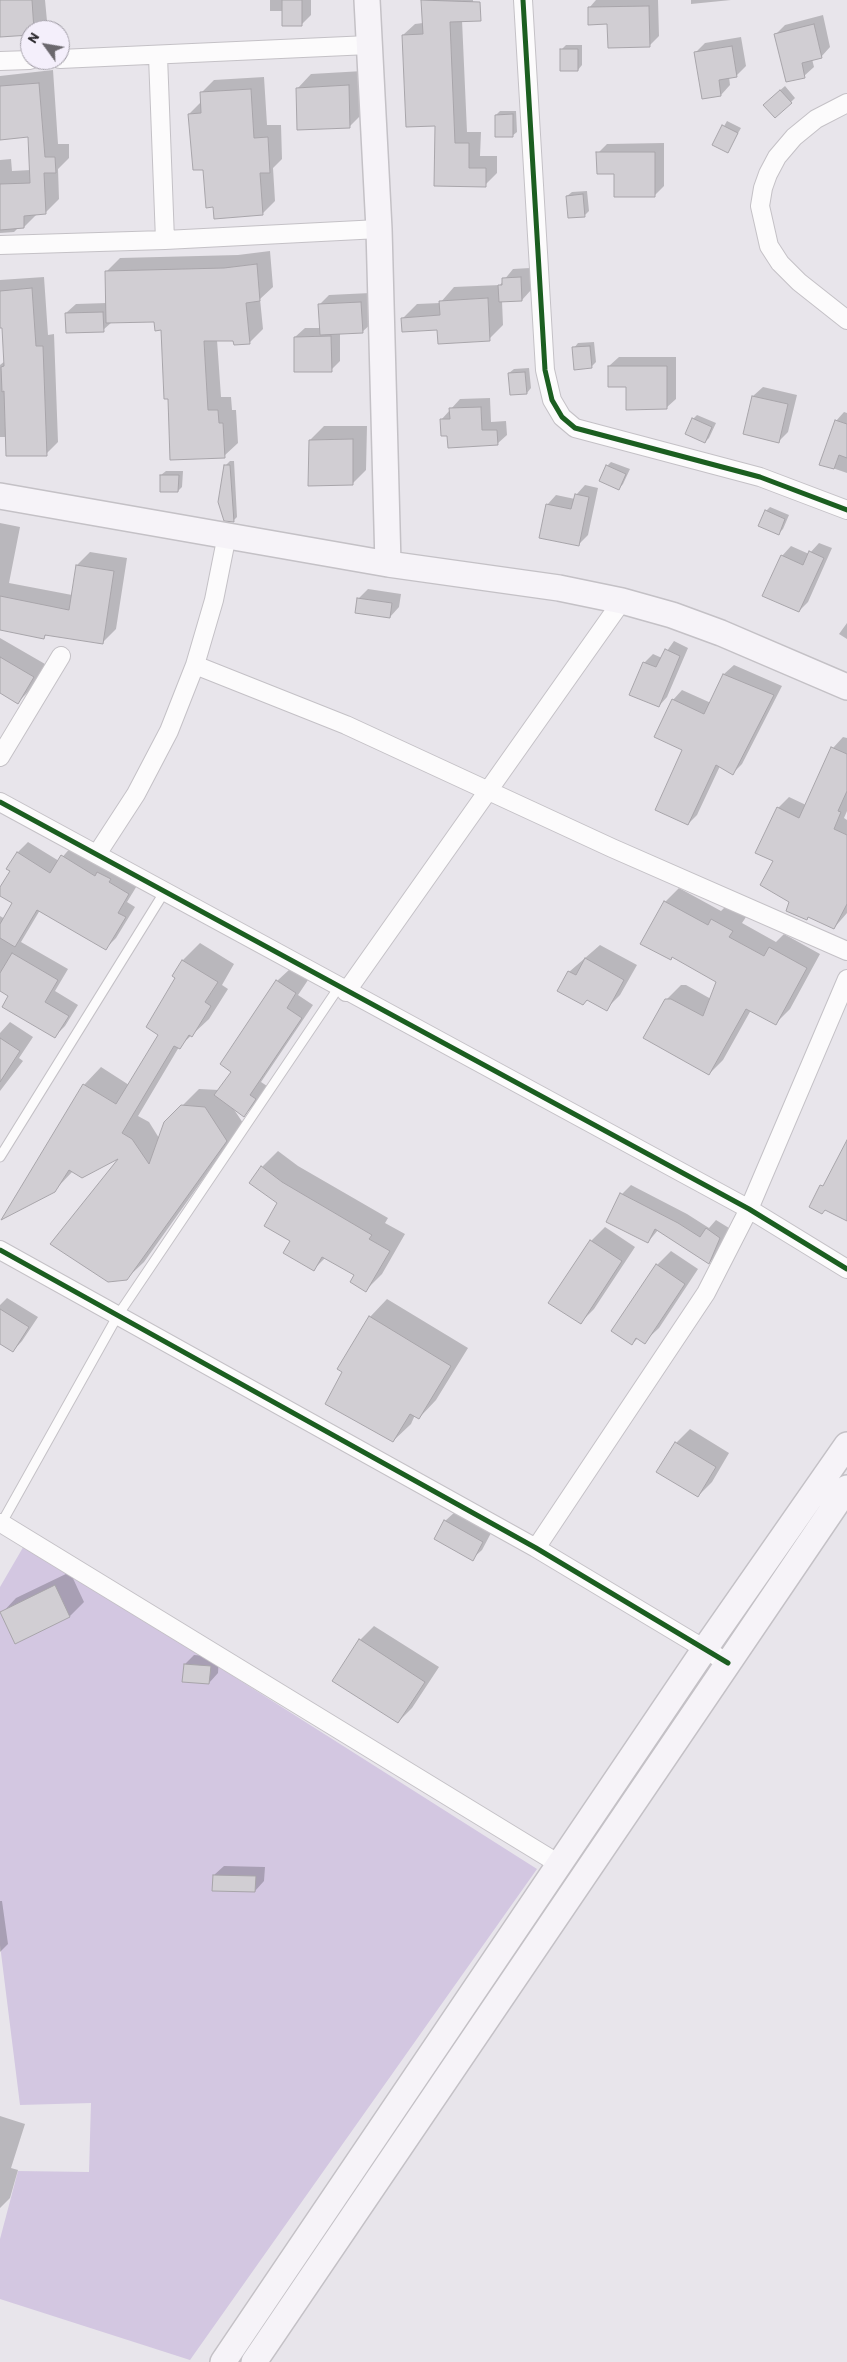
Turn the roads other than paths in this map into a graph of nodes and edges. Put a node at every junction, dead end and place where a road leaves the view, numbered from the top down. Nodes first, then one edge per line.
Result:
1 (367, 0) edge
2 (523, 0) edge
3 (369, 45) junction
4 (158, 56) junction
5 (70, 59) edge
6 (20, 60) edge
7 (0, 61) edge
8 (847, 103) edge
9 (379, 229) junction
10 (165, 240) junction
11 (0, 245) edge
12 (847, 320) edge
13 (0, 496) edge
14 (847, 510) edge
15 (227, 535) junction
16 (388, 564) junction
17 (622, 601) junction
18 (62, 656) dead end
19 (195, 665) junction
20 (847, 687) edge
21 (0, 757) edge
22 (489, 791) junction
23 (0, 802) edge
24 (97, 854) junction
25 (165, 892) junction
26 (847, 951) edge
27 (847, 979) edge
28 (342, 989) junction
29 (0, 1157) edge
30 (749, 1210) junction
31 (0, 1250) edge
32 (847, 1268) edge
33 (118, 1315) junction
34 (847, 1444) edge
35 (831, 1497) edge
36 (1, 1524) edge
37 (536, 1548) junction
38 (704, 1650) junction
39 (728, 1663) junction
40 (559, 1864) junction
41 (228, 2360) edge
42 (254, 2362) edge

1 - 3 main road
2 - 14 street
3 - 4 street
3 - 9 main road
4 - 5 street
4 - 10 street
6 - 7 street
8 - 12 street
9 - 10 street
9 - 16 main road
10 - 11 street
13 - 15 main road
15 - 16 main road
15 - 19 street
16 - 17 main road
17 - 20 main road
17 - 22 street
18 - 21 street
19 - 22 street
19 - 24 street
22 - 26 street
22 - 28 street
23 - 24 street
24 - 25 street
25 - 28 street
25 - 29 lane
27 - 30 street
28 - 30 street
28 - 33 lane
30 - 32 street
30 - 37 street
31 - 33 street
33 - 36 lane
33 - 37 street
34 - 35 main road
35 - 38 main road
35 - 39 main road
36 - 40 street
37 - 38 street
38 - 39 street
38 - 40 main road
39 - 42 main road
40 - 41 main road

